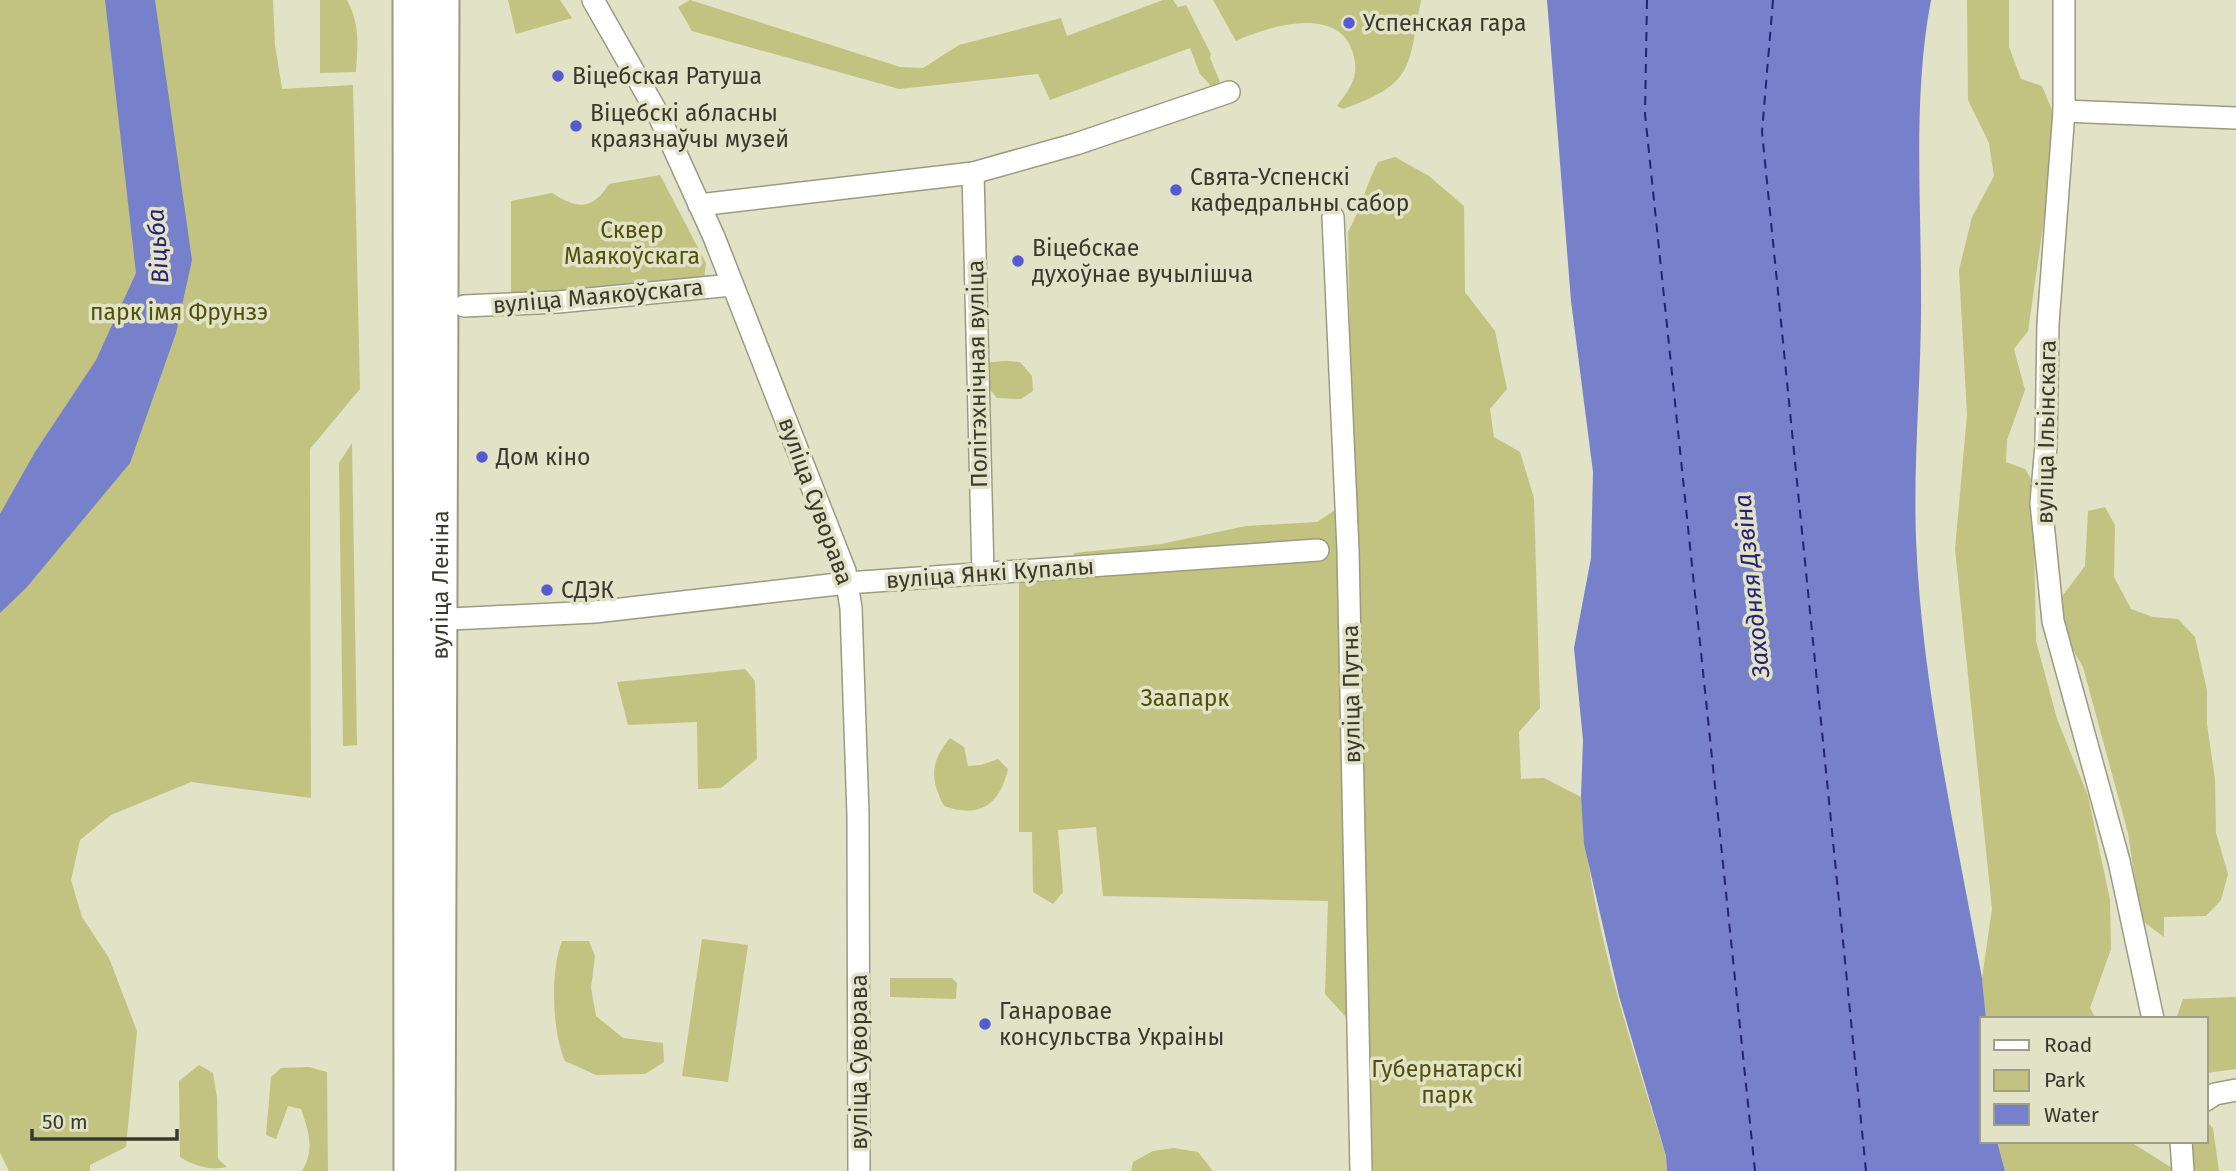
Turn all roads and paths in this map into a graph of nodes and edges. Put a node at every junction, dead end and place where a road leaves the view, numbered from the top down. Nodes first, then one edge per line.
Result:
1 (410, 0) edge
2 (442, 0) edge
3 (593, 0) edge
4 (2064, 0) edge
5 (1229, 92) dead end
6 (2064, 111) junction
7 (2236, 118) edge
8 (973, 173) junction
9 (425, 198) junction
10 (699, 205) junction
11 (1333, 217) dead end
12 (732, 285) junction
13 (464, 306) dead end
14 (1318, 550) dead end
15 (983, 574) junction
16 (847, 583) junction
17 (426, 620) junction
18 (2153, 1017) edge
19 (2236, 1090) edge
20 (2208, 1099) edge
21 (2181, 1143) edge
22 (411, 1171) edge
23 (438, 1171) edge
24 (859, 1171) edge
25 (1361, 1171) edge
26 (2183, 1171) edge

1 - 9 main road, вуліца Леніна
2 - 9 main road, вуліца Леніна
3 - 10 street, вуліца Суворава
4 - 6 street, вуліца Ільінскага
5 - 8 street
6 - 7 street
6 - 18 street, вуліца Ільінскага
8 - 10 street
8 - 15 street, Політэхнічная вуліца
9 - 17 main road, вуліца Леніна
10 - 12 street, вуліца Суворава
11 - 25 street, вуліца Путна
12 - 13 street, вуліца Маякоўскага
12 - 16 street, вуліца Суворава
14 - 15 street, вуліца Янкі Купалы
15 - 16 street, вуліца Янкі Купалы
16 - 17 street, вуліца Янкі Купалы
16 - 24 street, вуліца Суворава
17 - 22 main road, вуліца Леніна
17 - 23 main road, вуліца Леніна
19 - 20 street
21 - 26 street

